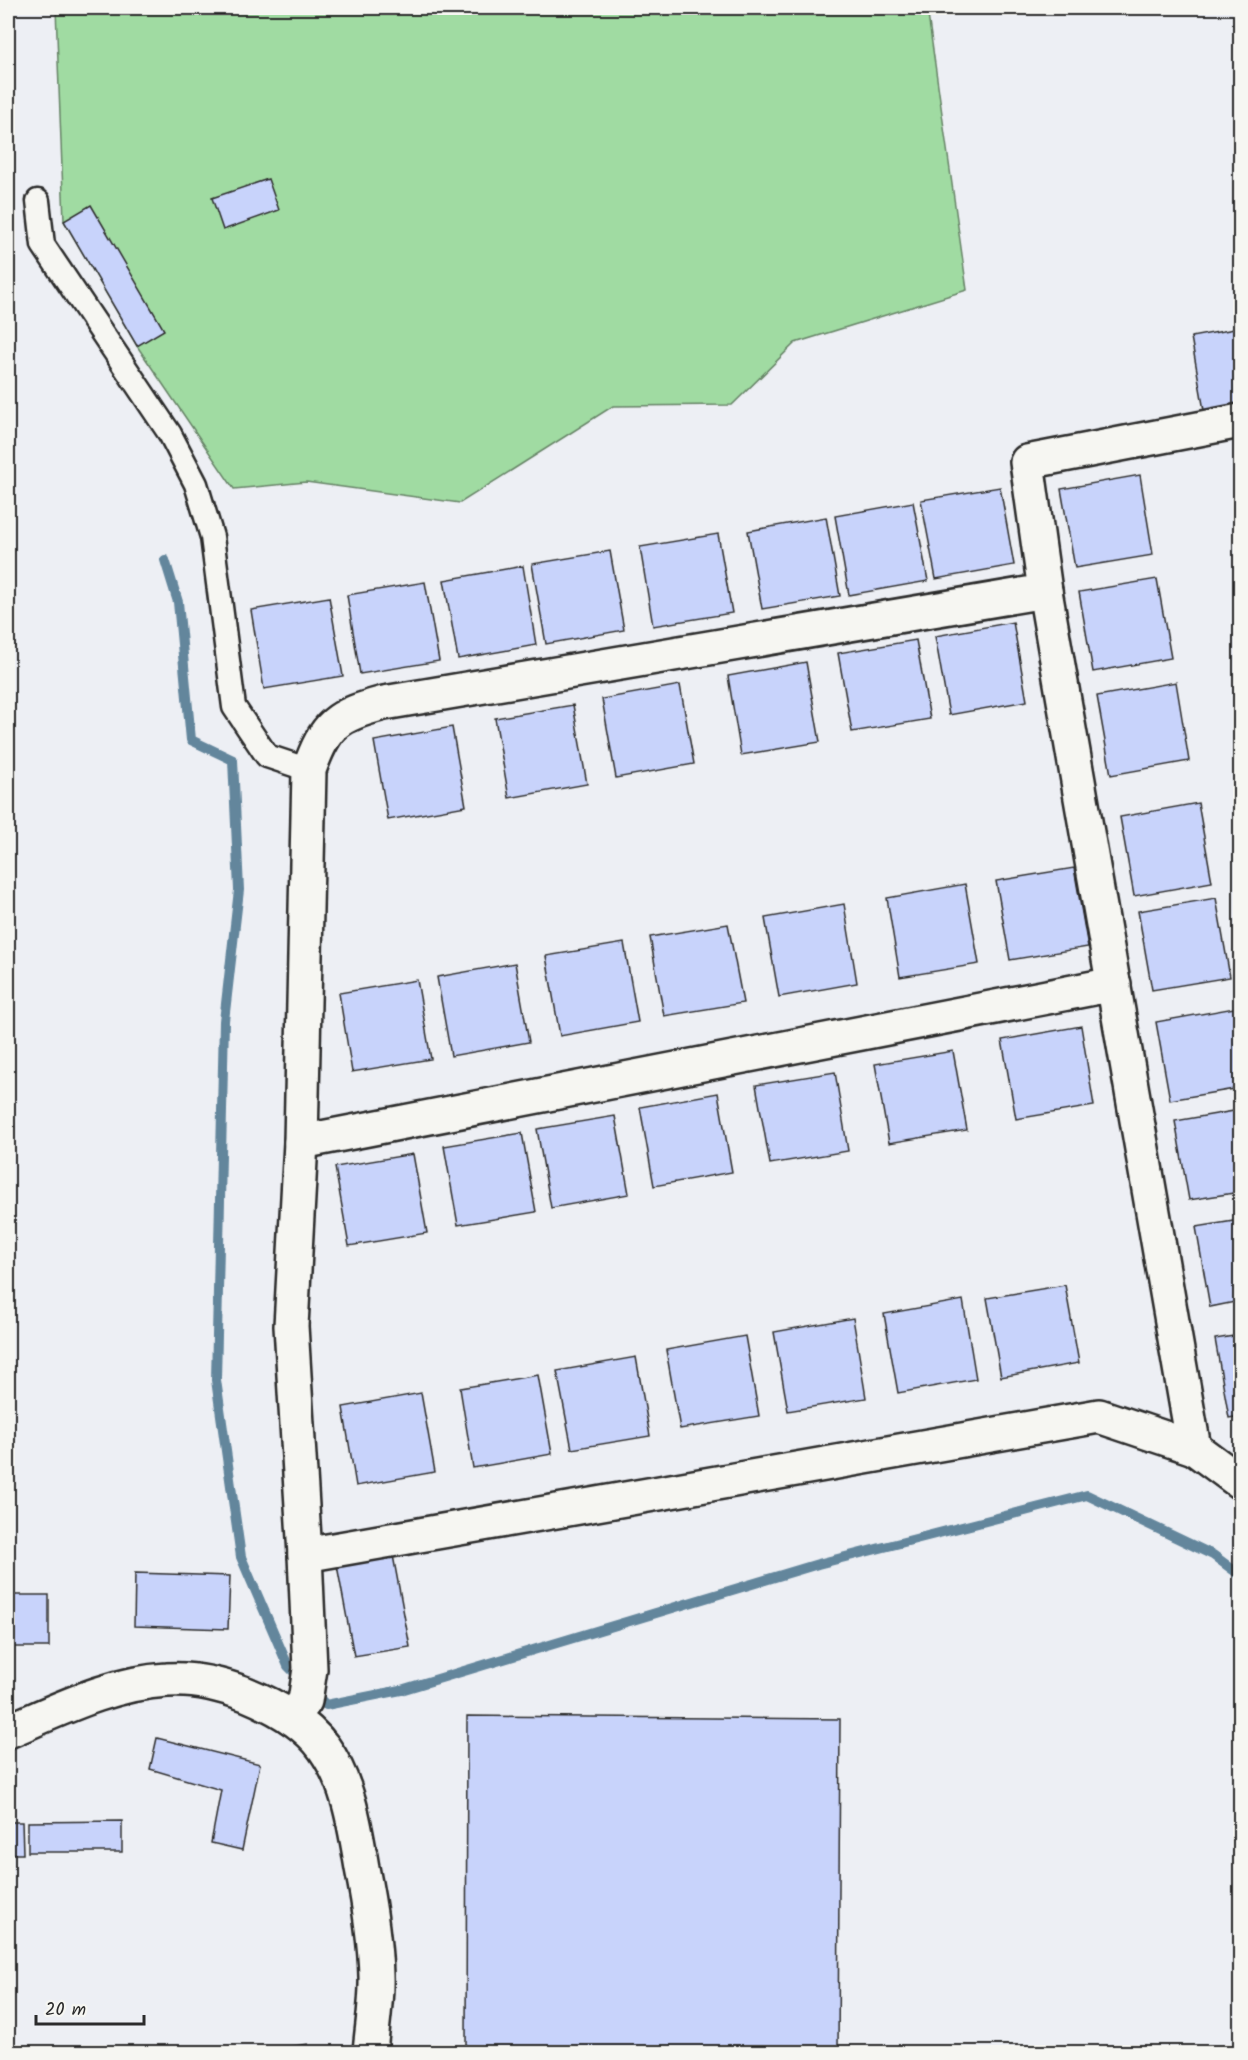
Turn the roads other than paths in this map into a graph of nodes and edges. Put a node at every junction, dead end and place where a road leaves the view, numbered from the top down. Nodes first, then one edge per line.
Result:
1 (38, 201) dead end
2 (1240, 421) edge
3 (1045, 591) junction
4 (309, 770) junction
5 (1114, 984) junction
6 (301, 1142) junction
7 (1194, 1448) junction
8 (1240, 1482) edge
9 (305, 1555) junction
10 (299, 1710) junction
11 (8, 1731) edge
12 (370, 2052) edge

1 - 4 lane
2 - 3 street
3 - 4 street
3 - 5 street
4 - 6 street
5 - 6 street
5 - 7 street
6 - 9 street
7 - 8 street
7 - 9 street
9 - 10 street
10 - 11 street
10 - 12 street

